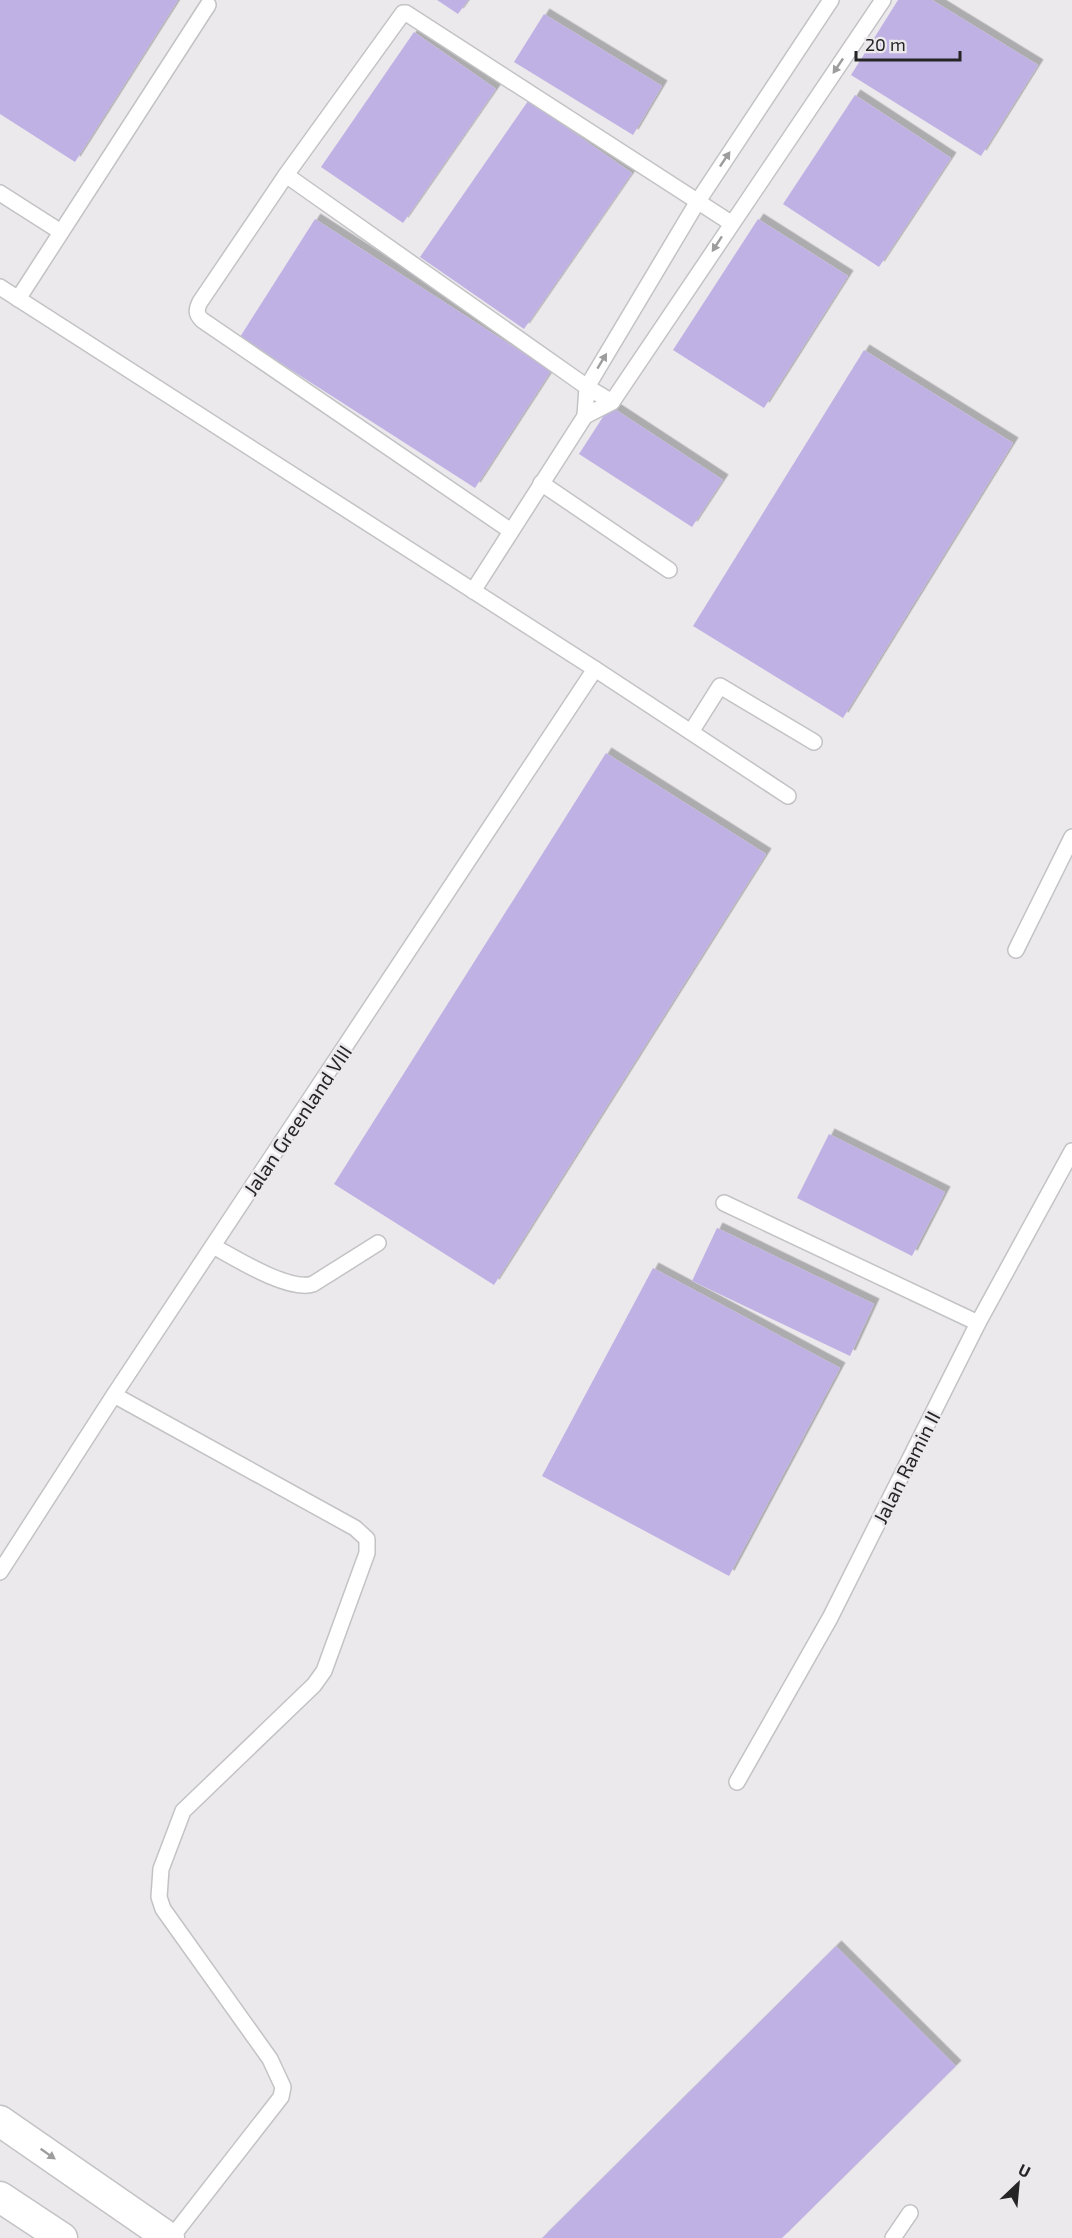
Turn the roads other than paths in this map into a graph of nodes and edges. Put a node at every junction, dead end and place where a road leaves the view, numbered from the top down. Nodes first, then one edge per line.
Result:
1 (831, 0) edge
2 (883, 0) edge
3 (208, 5) dead end
4 (286, 175) junction
5 (0, 193) edge
6 (698, 201) junction
7 (731, 223) junction
8 (62, 232) junction
9 (0, 287) edge
10 (18, 299) junction
11 (587, 387) junction
12 (612, 402) junction
13 (585, 416) junction
14 (541, 483) junction
15 (511, 531) junction
16 (669, 570) dead end
17 (473, 591) junction
18 (596, 669) junction
19 (691, 732) junction
20 (814, 742) dead end
21 (788, 796) dead end
22 (1072, 837) edge
23 (1016, 950) dead end
24 (1072, 1151) edge
25 (724, 1203) dead end
26 (378, 1243) dead end
27 (213, 1246) junction
28 (978, 1323) junction
29 (114, 1395) junction
30 (0, 1572) edge
31 (737, 1782) dead end
32 (0, 2121) edge
33 (0, 2197) edge
34 (910, 2213) dead end
35 (62, 2238) edge
36 (170, 2238) edge
37 (893, 2238) edge

6 -> 1 lane
2 -> 7 lane
3 - 8 lane
4 - 6 lane
4 - 11 lane
4 - 15 lane
5 - 8 lane
6 - 7 lane
11 -> 6 lane
7 -> 12 lane
8 - 10 lane
9 - 10 lane
10 - 17 lane
11 - 12 lane
11 - 13 lane
12 - 13 lane
13 - 14 lane
14 - 15 lane
14 - 16 lane
15 - 17 lane
17 - 18 lane
18 - 19 lane
18 - 27 lane, Jalan Greenland VIII
19 - 20 lane
19 - 21 lane
22 - 23 lane
24 - 28 lane, Jalan Ramin II
25 - 28 lane
26 - 27 lane
27 - 29 lane, Jalan Greenland VIII
28 - 31 lane, Jalan Ramin II
29 - 30 lane, Jalan Greenland VIII
29 - 36 lane
32 -> 36 street
33 - 35 street
34 - 37 lane

